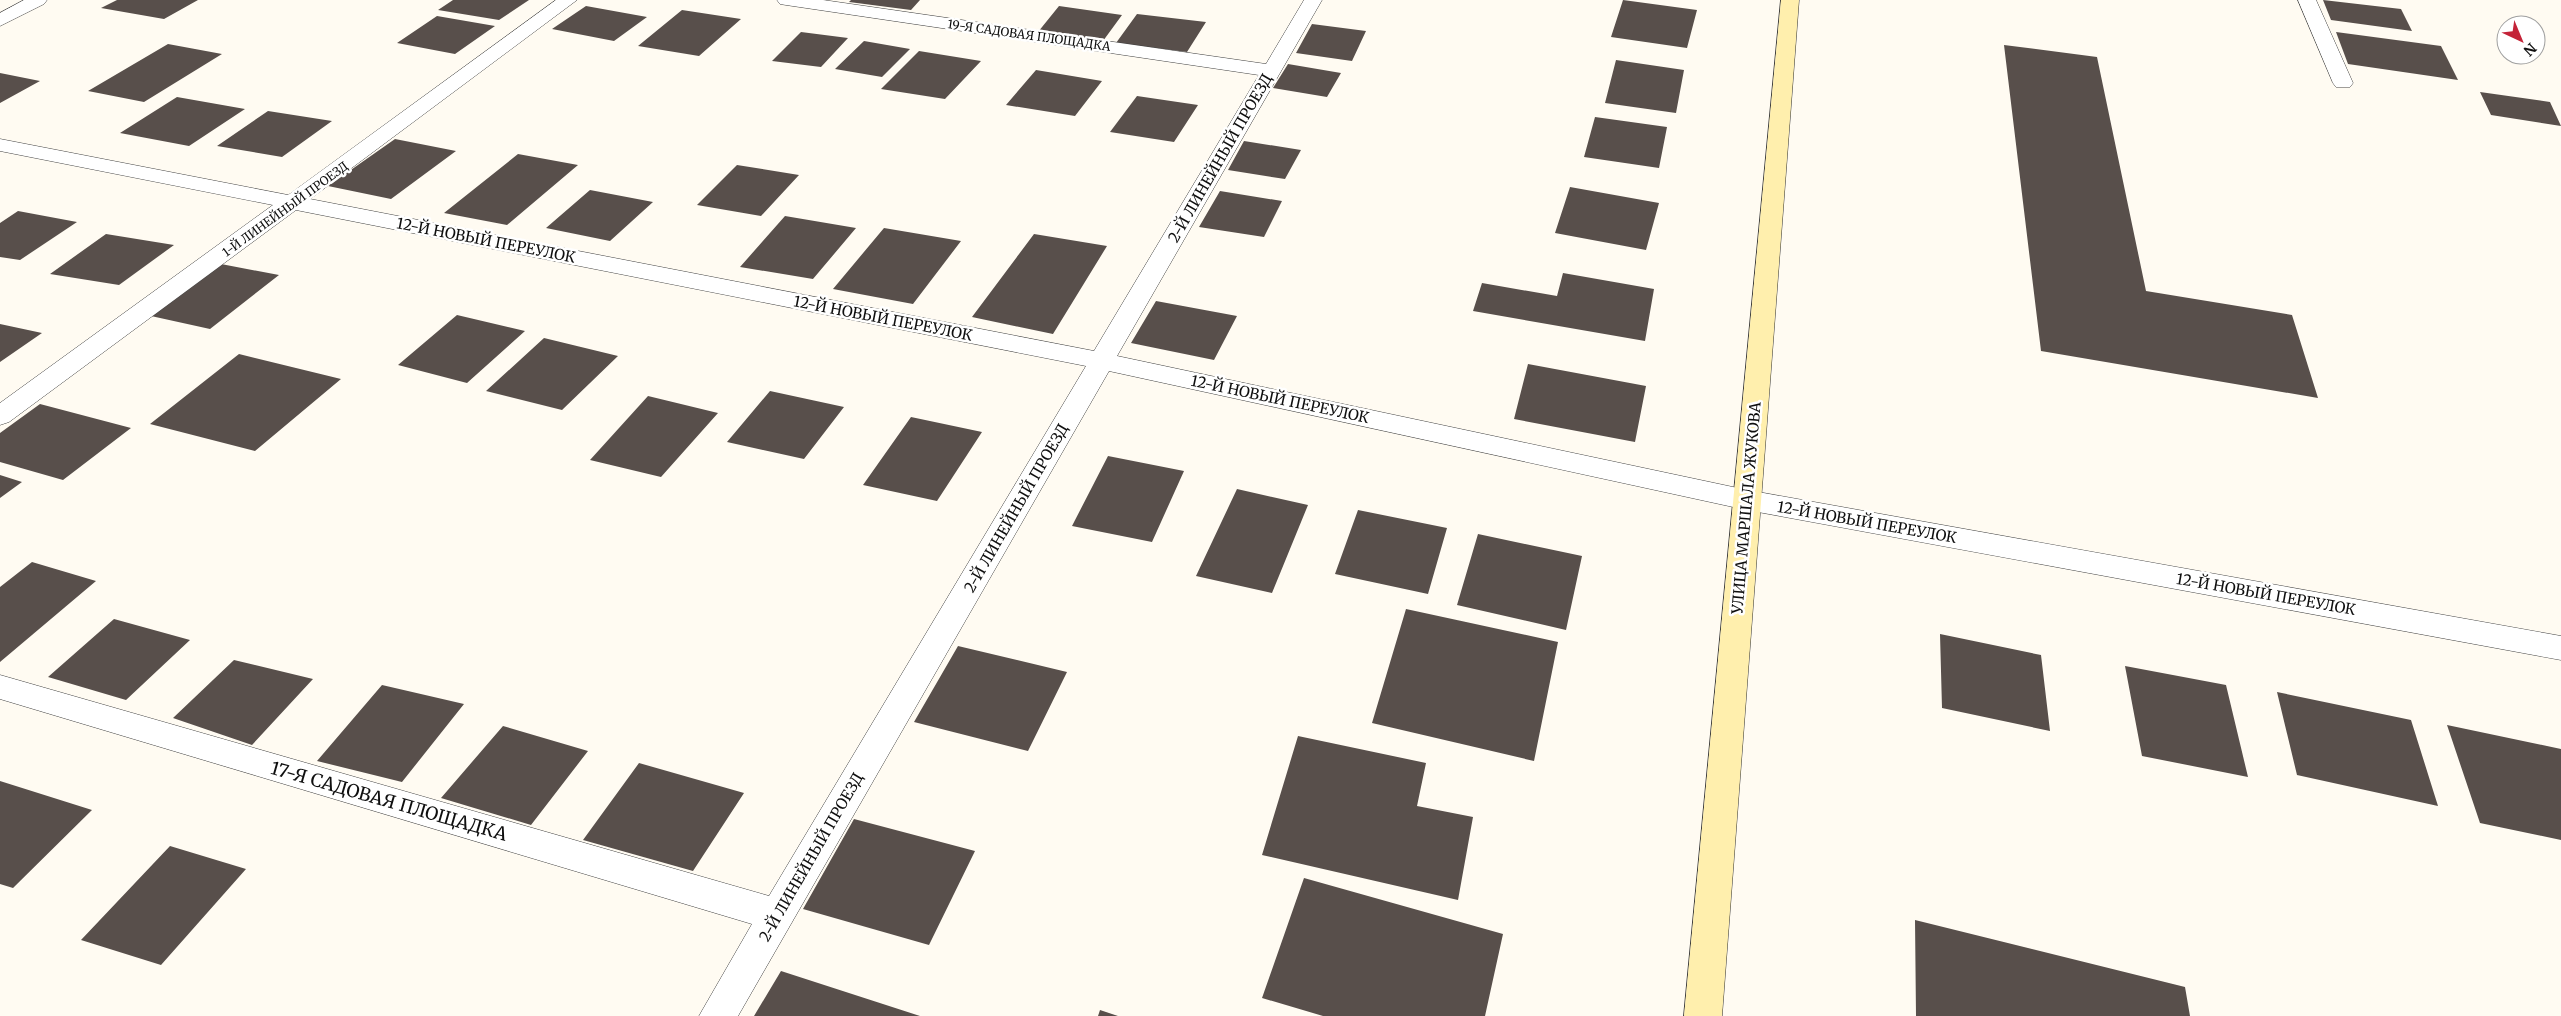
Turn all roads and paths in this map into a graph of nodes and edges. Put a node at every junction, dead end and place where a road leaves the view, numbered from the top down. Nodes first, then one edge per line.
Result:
1 (38, 0) edge
2 (568, 0) edge
3 (786, 0) edge
4 (1313, 0) edge
5 (1790, 0) edge
6 (2307, 0) edge
7 (0, 20) edge
8 (1272, 71) junction
9 (2343, 83) dead end
10 (0, 145) edge
11 (294, 203) junction
12 (1102, 361) junction
13 (0, 416) edge
14 (1747, 500) junction
15 (2561, 648) edge
16 (0, 687) edge
17 (777, 915) junction
18 (718, 1016) edge
19 (1703, 1016) edge

1 - 7 street
2 - 11 street, 1-Й ЛИНЕЙНЫЙ ПРОЕЗД
3 - 8 street, 19-Я САДОВАЯ ПЛОЩАДКА
4 - 8 street, 2-Й ЛИНЕЙНЫЙ ПРОЕЗД
5 - 14 main road, УЛИЦА МАРШАЛА ЖУКОВА
6 - 9 street
8 - 12 street, 2-Й ЛИНЕЙНЫЙ ПРОЕЗД
10 - 11 street, 12-Й НОВЫЙ ПЕРЕУЛОК
11 - 12 street, 12-Й НОВЫЙ ПЕРЕУЛОК
11 - 13 street, 1-Й ЛИНЕЙНЫЙ ПРОЕЗД
12 - 14 street, 12-Й НОВЫЙ ПЕРЕУЛОК
12 - 17 street, 2-Й ЛИНЕЙНЫЙ ПРОЕЗД
14 - 15 street, 12-Й НОВЫЙ ПЕРЕУЛОК
14 - 19 main road, УЛИЦА МАРШАЛА ЖУКОВА
16 - 17 street, 17-Я САДОВАЯ ПЛОЩАДКА
17 - 18 street, 2-Й ЛИНЕЙНЫЙ ПРОЕЗД

